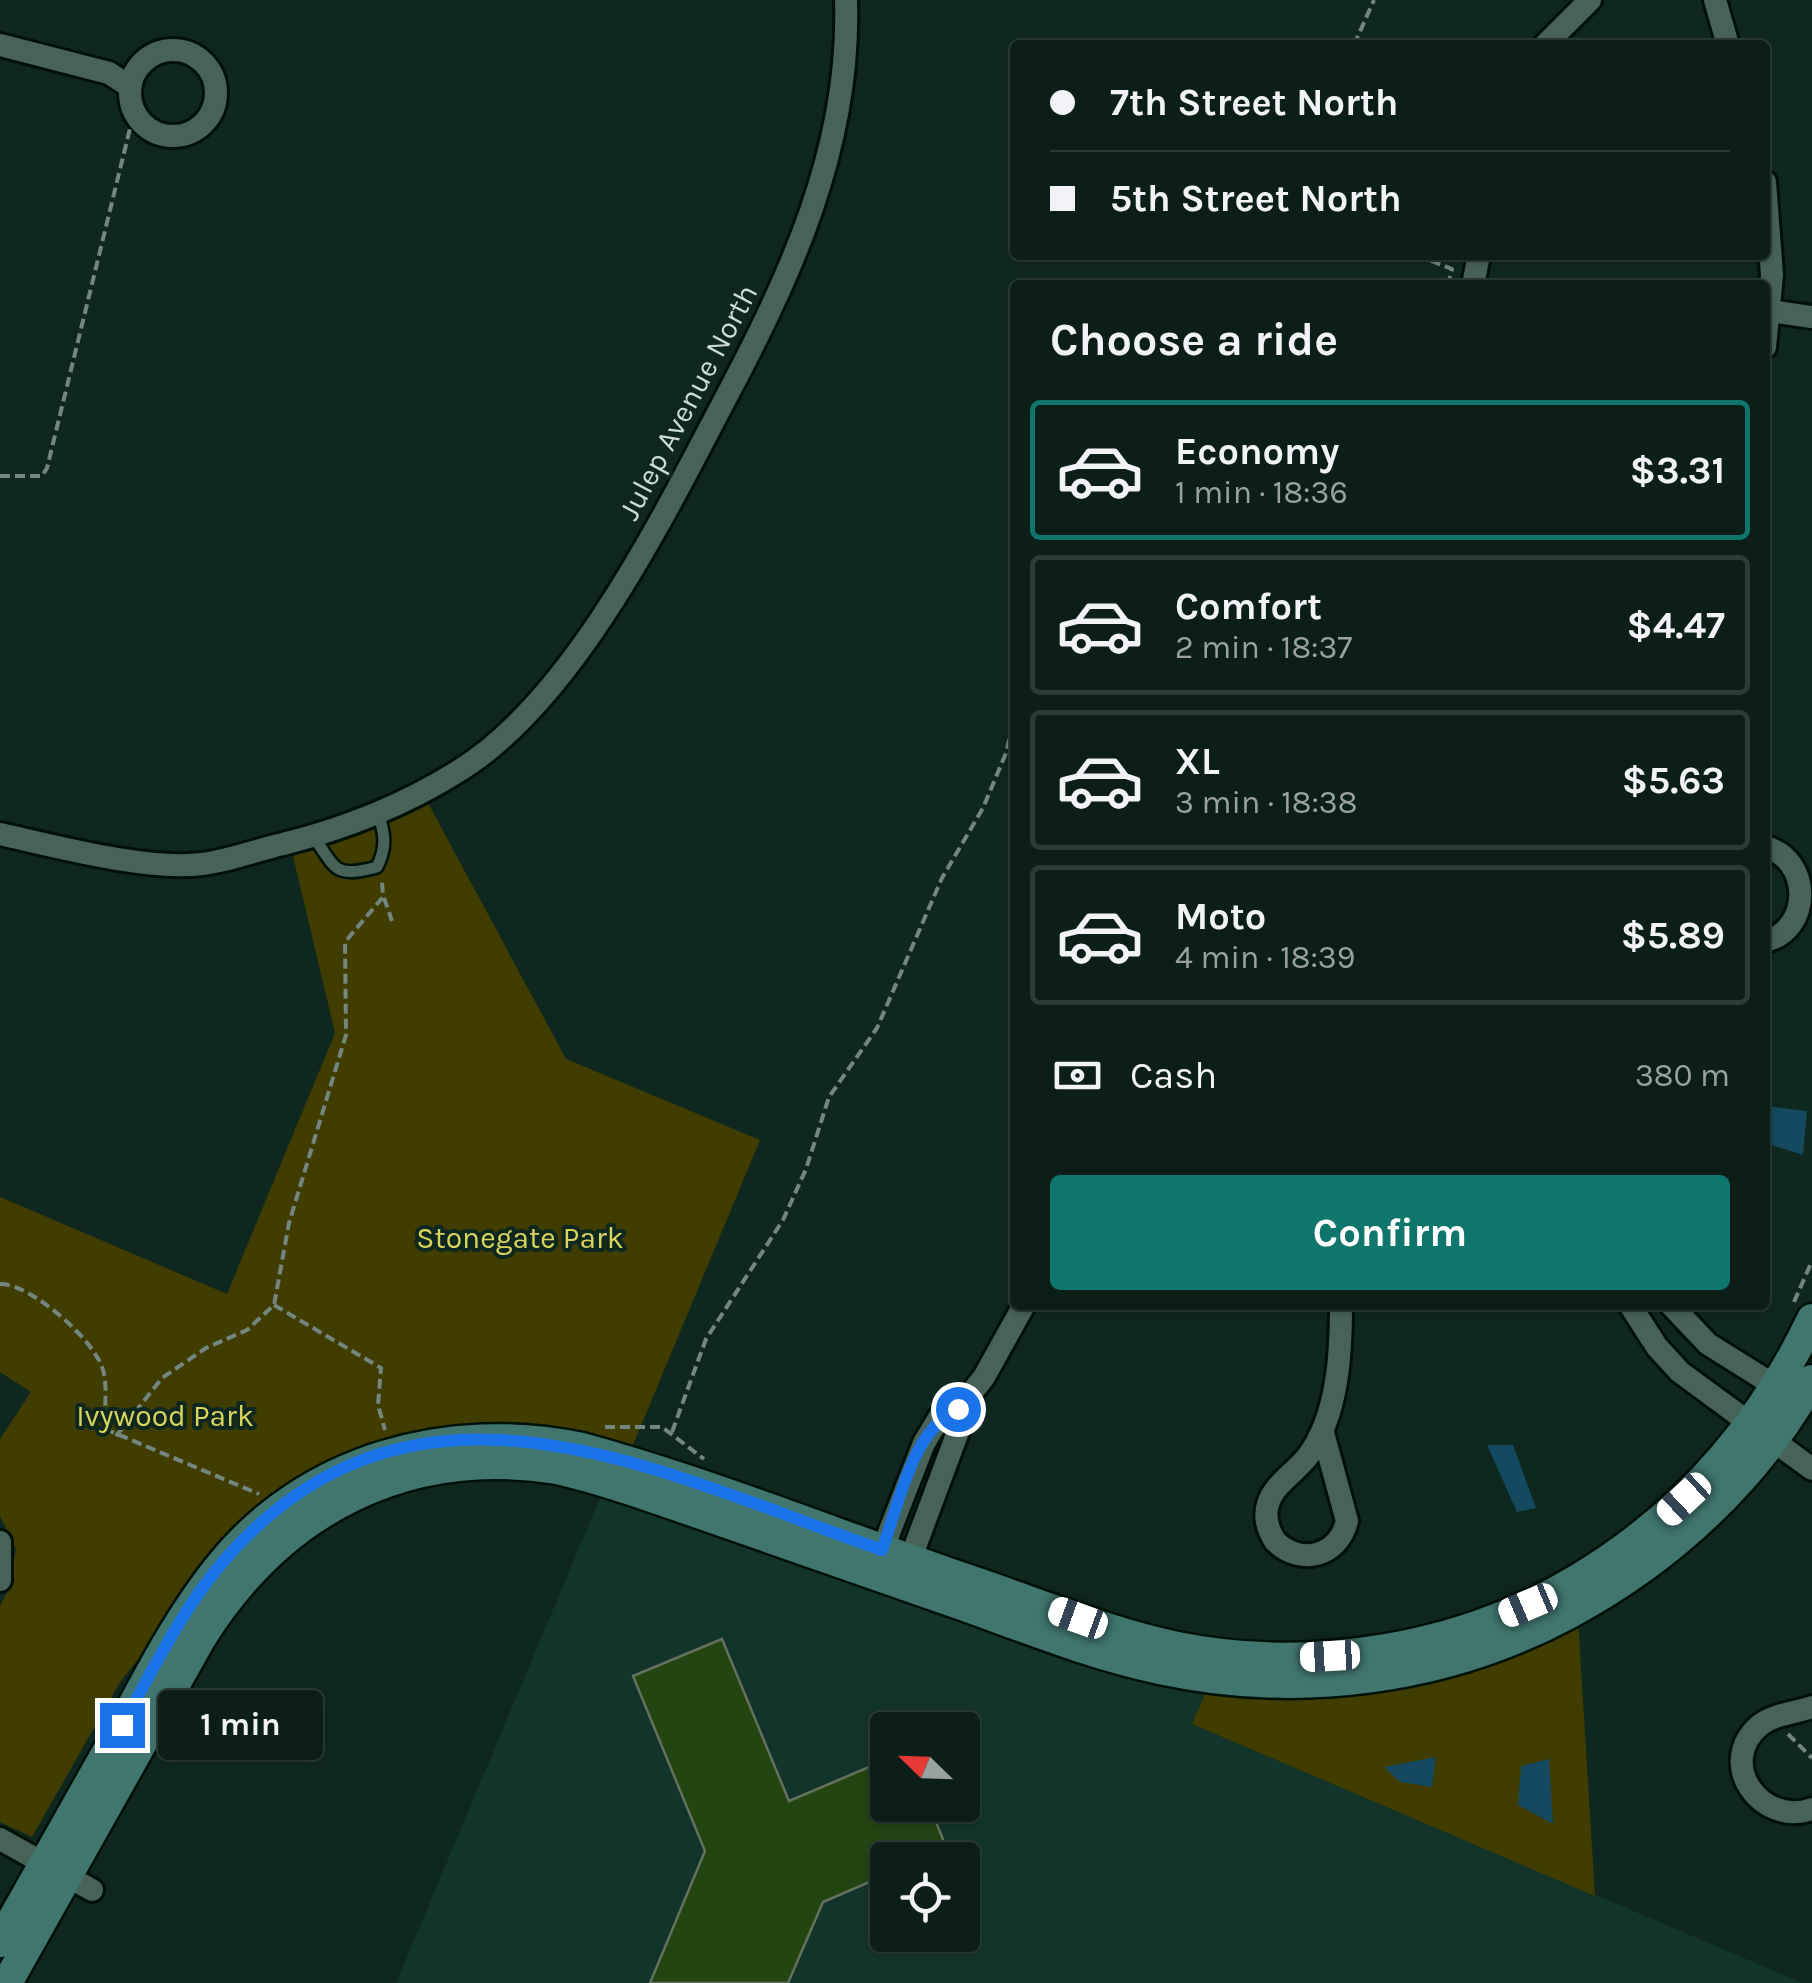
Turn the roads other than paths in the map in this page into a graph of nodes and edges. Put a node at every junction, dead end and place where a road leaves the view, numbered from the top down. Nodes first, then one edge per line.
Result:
1 (846, 0) edge
2 (1590, 0) edge
3 (1715, 0) edge
4 (1551, 40) edge
5 (1727, 40) edge
6 (0, 45) edge
7 (129, 86) junction
8 (1770, 232) edge
9 (1771, 310) junction
10 (1770, 316) edge
11 (1812, 318) edge
12 (378, 811) junction
13 (0, 834) edge
14 (313, 836) junction
15 (1770, 850) edge
16 (1770, 939) edge
17 (1022, 1310) edge
18 (1341, 1310) edge
19 (1634, 1310) edge
20 (1676, 1310) edge
21 (1812, 1318) edge
22 (1800, 1394) edge
23 (1762, 1432) junction
24 (1322, 1433) junction
25 (1812, 1469) edge
26 (0, 1542) edge
27 (892, 1567) junction
28 (0, 1580) edge
29 (1812, 1707) edge
30 (1812, 1808) edge
31 (0, 1839) edge
32 (68, 1877) junction
33 (0, 1942) edge
34 (7, 1983) edge

1 - 12 street, Julep Avenue North
2 - 4 street
3 - 5 street
6 - 7 street
7 - 7 street
8 - 9 street
9 - 10 street
9 - 11 street
12 - 14 street, Julep Avenue North
12 - 14 lane
13 - 14 street, Julep Avenue North
15 - 16 street
17 - 27 street
18 - 24 street
19 - 23 street
20 - 22 street
21 - 22 street
22 - 23 street
23 - 25 street
23 - 27 street
24 - 24 street
26 - 28 street
27 - 32 street
29 - 30 street
31 - 32 street
32 - 33 street
32 - 34 street

